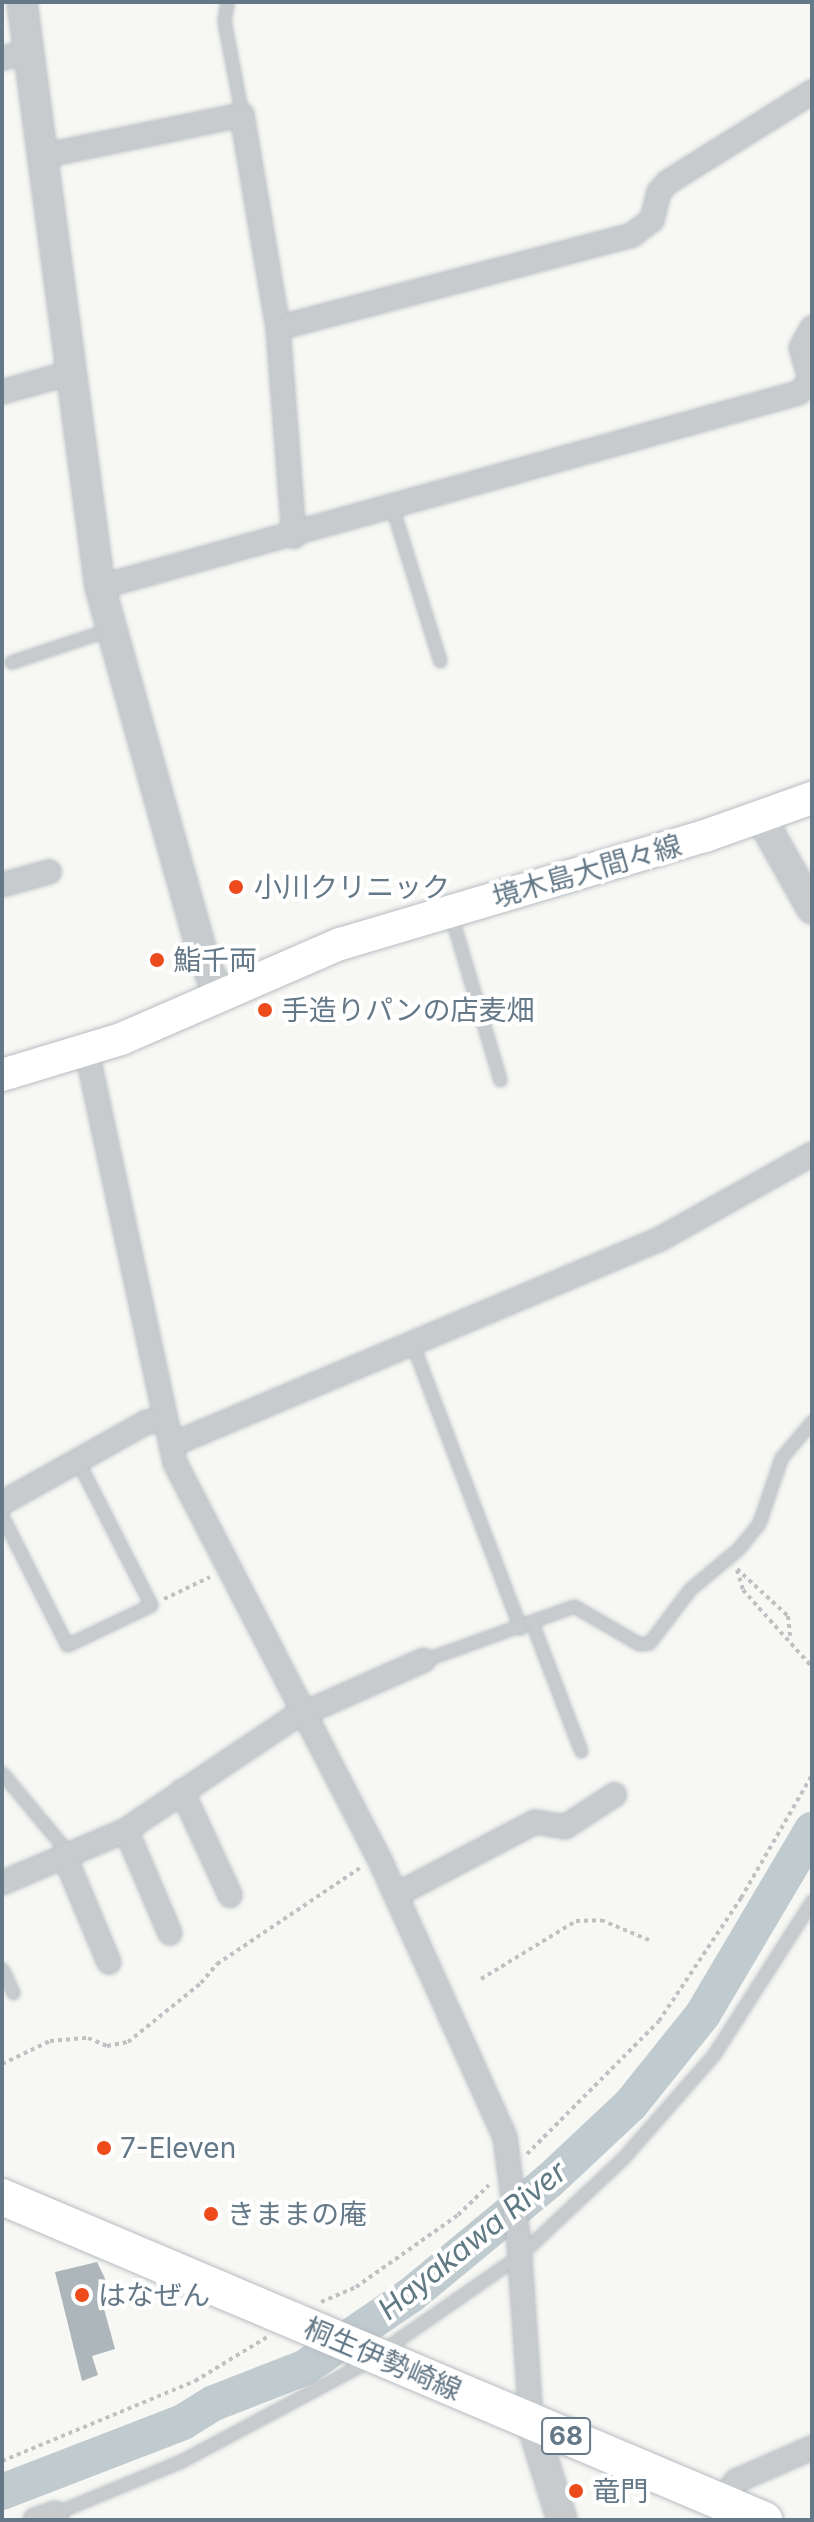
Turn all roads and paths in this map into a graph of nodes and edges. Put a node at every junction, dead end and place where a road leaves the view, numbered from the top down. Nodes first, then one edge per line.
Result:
1 (22, 2) edge
2 (227, 2) edge
3 (15, 55) edge
4 (812, 92) edge
5 (242, 115) junction
6 (42, 156) junction
7 (278, 328) junction
8 (812, 328) edge
9 (70, 373) junction
10 (812, 382) edge
11 (2, 392) edge
12 (392, 507) junction
13 (294, 536) junction
14 (100, 587) junction
15 (110, 629) junction
16 (440, 661) dead end
17 (11, 662) dead end
18 (812, 798) edge
19 (761, 818) junction
20 (49, 872) dead end
21 (2, 885) edge
22 (812, 909) edge
23 (450, 912) junction
24 (220, 995) junction
25 (87, 1052) junction
26 (2, 1075) edge
27 (500, 1080) dead end
28 (812, 1154) edge
29 (412, 1343) junction
30 (162, 1420) junction
31 (812, 1421) edge
32 (171, 1445) junction
33 (76, 1460) junction
34 (2, 1503) edge
35 (2, 1516) edge
36 (728, 1557) junction
37 (230, 1567) junction
38 (737, 1569) junction
39 (151, 1605) junction
40 (526, 1626) junction
41 (790, 1639) junction
42 (424, 1660) joint
43 (812, 1667) edge
44 (307, 1711) junction
45 (581, 1751) dead end
46 (2, 1773) edge
47 (812, 1775) edge
48 (182, 1791) junction
49 (614, 1795) dead end
50 (126, 1830) junction
51 (67, 1856) junction
52 (379, 1858) junction
53 (2, 1883) edge
54 (230, 1895) dead end
55 (396, 1895) junction
56 (812, 1901) edge
57 (808, 1916) edge
58 (170, 1933) dead end
59 (649, 1940) dead end
60 (109, 1962) dead end
61 (2, 1969) edge
62 (481, 1979) dead end
63 (13, 1993) dead end
64 (2, 2064) edge
65 (511, 2169) junction
66 (2, 2197) edge
67 (520, 2250) junction
68 (298, 2316) junction
69 (372, 2354) junction
70 (531, 2421) junction
71 (812, 2448) edge
72 (2, 2461) edge
73 (720, 2503) junction
74 (49, 2518) edge
75 (562, 2520) edge
76 (764, 2520) edge

1 - 3 street
2 - 5 lane
3 - 6 street
4 - 7 street
5 - 6 street
5 - 7 street
6 - 9 street
7 - 13 street
8 - 10 street
9 - 11 street
9 - 14 street
10 - 12 street
12 - 13 street
12 - 16 lane
13 - 14 street
14 - 15 street
15 - 17 lane
15 - 24 street
18 - 19 main road, 境木島大間々線
19 - 22 street
19 - 23 main road, 境木島大間々線
20 - 21 street
23 - 24 main road, 境木島大間々線
23 - 27 lane
24 - 25 main road, 境木島大間々線
25 - 26 main road, 境木島大間々線
25 - 30 street
28 - 29 street
29 - 32 street
29 - 40 lane
30 - 32 street
30 - 33 street
31 - 36 lane
32 - 37 street
33 - 34 street
33 - 39 lane
35 - 39 lane
36 - 38 path
36 - 40 lane
37 - 39 path
37 - 44 street
38 - 41 path
38 - 41 path
40 - 42 lane
40 - 45 lane
41 - 43 path
42 - 44 street
44 - 48 street
44 - 52 street
46 - 51 lane
47 - 65 path
48 - 50 street
48 - 54 street
49 - 55 street
50 - 51 street
50 - 58 street
51 - 53 street
51 - 60 street
52 - 55 street
52 - 64 path
55 - 65 street
56 - 57 lane
57 - 67 lane
59 - 62 path
61 - 63 lane
65 - 67 street
65 - 68 path
66 - 68 main road, 桐生伊勢崎線 / 68
67 - 69 lane
67 - 70 street
68 - 69 main road, 桐生伊勢崎線 / 68
68 - 72 path
69 - 70 main road, 桐生伊勢崎線 / 68
69 - 74 lane
70 - 73 main road, 桐生伊勢崎線 / 68
70 - 75 street
71 - 73 street
73 - 76 main road, 桐生伊勢崎線 / 68

